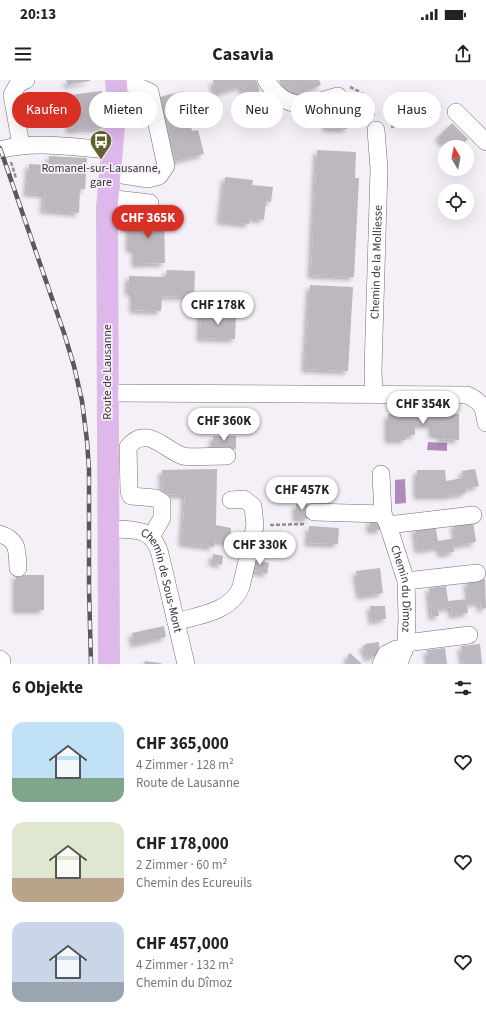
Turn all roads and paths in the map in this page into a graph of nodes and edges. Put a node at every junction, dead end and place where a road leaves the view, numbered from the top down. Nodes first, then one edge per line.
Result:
1 (26, 80) edge
2 (116, 80) edge
3 (123, 80) edge
4 (266, 80) edge
5 (342, 91) joint
6 (456, 112) joint
7 (376, 130) junction
8 (486, 142) edge
9 (21, 145) junction
10 (0, 150) edge
11 (112, 150) junction
12 (110, 173) junction
13 (107, 198) junction
14 (150, 203) dead end
15 (107, 393) junction
16 (374, 394) junction
17 (486, 423) edge
18 (227, 456) dead end
19 (381, 474) dead end
20 (231, 500) dead end
21 (314, 512) joint
22 (473, 515) dead end
23 (385, 519) junction
24 (255, 526) junction
25 (109, 529) junction
26 (0, 534) edge
27 (151, 536) junction
28 (18, 568) dead end
29 (477, 573) dead end
30 (406, 580) junction
31 (176, 622) junction
32 (469, 635) dead end
33 (403, 653) edge
34 (0, 659) edge
35 (2, 664) edge
36 (109, 664) edge
37 (186, 664) edge
38 (381, 664) edge

1 - 9 street
2 - 11 main road, Route de Lausanne
3 - 12 street
4 - 5 street
5 - 7 path
6 - 7 path
6 - 8 street
7 - 16 street, Chemin de la Molliesse
9 - 10 street
9 - 11 street
11 - 12 main road, Route de Lausanne
12 - 13 main road, Route de Lausanne
13 - 14 street
13 - 15 main road, Route de Lausanne
15 - 16 street
15 - 25 main road, Route de Lausanne
16 - 17 street
18 - 27 street
19 - 23 street, Chemin du Dîmoz
20 - 24 street
21 - 23 street
21 - 24 path
22 - 23 street
23 - 30 street, Chemin du Dîmoz
24 - 31 street
25 - 27 street, Chemin de Sous-Mont
25 - 36 main road, Route de Lausanne
26 - 28 street
27 - 31 street, Chemin de Sous-Mont
29 - 30 street
30 - 33 street, Chemin du Dîmoz
31 - 37 street, Chemin de Sous-Mont
32 - 33 street
33 - 38 street
34 - 35 street

